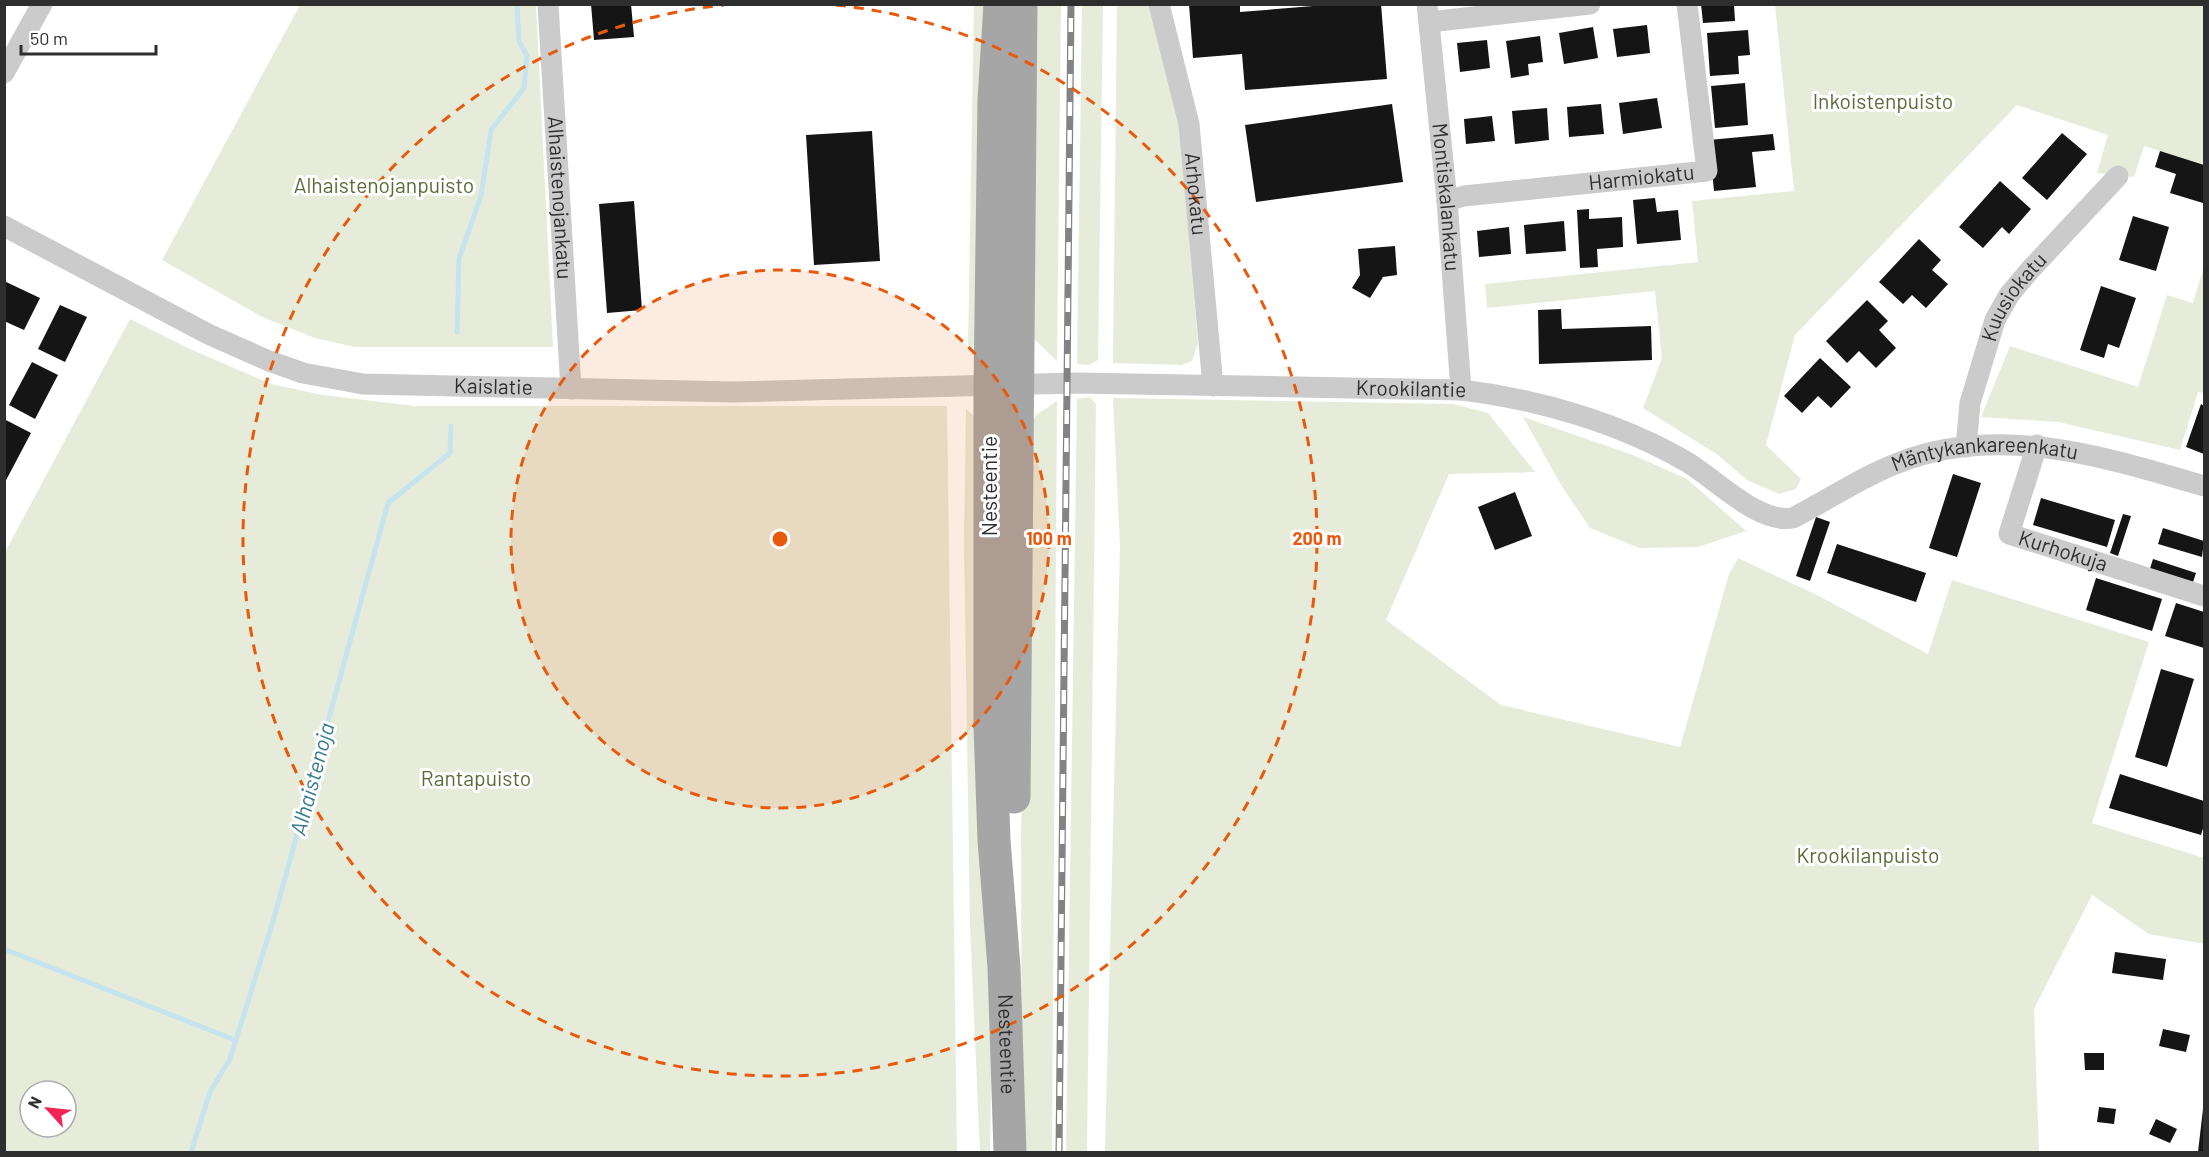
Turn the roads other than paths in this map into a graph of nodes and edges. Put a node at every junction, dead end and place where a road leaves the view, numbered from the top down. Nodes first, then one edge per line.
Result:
1 (42, 4) edge
2 (548, 4) edge
3 (1000, 4) edge
4 (1021, 4) edge
5 (1160, 4) edge
6 (1590, 4) edge
7 (1687, 4) edge
8 (1428, 13) edge
9 (4, 73) edge
10 (2118, 176) dead end
11 (1447, 201) junction
12 (4, 226) edge
13 (1004, 385) junction
14 (1213, 386) junction
15 (571, 389) junction
16 (1461, 390) junction
17 (2037, 445) junction
18 (1966, 447) junction
19 (2205, 486) edge
20 (1774, 518) joint
21 (2205, 596) edge
22 (1008, 1142) edge

1 - 9 street
2 - 15 street, Alhaistenojankatu
3 - 13 main road, Nesteentie
4 - 13 main road, Nesteentie
5 - 14 street, Arhokatu
6 - 8 street
7 - 11 street, Harmiokatu
8 - 11 street, Montiskalankatu
10 - 18 street, Kuusiokatu
11 - 16 street, Montiskalankatu
12 - 15 street, Kaislatie
13 - 14 street, Krookilantie
13 - 15 street, Kaislatie
13 - 22 main road, Nesteentie
14 - 16 street, Krookilantie
16 - 20 street, Krookilantie
17 - 18 street, Mäntykankareenkatu
17 - 19 street, Mäntykankareenkatu
17 - 21 street, Kurhokuja
18 - 20 street, Mäntykankareenkatu

